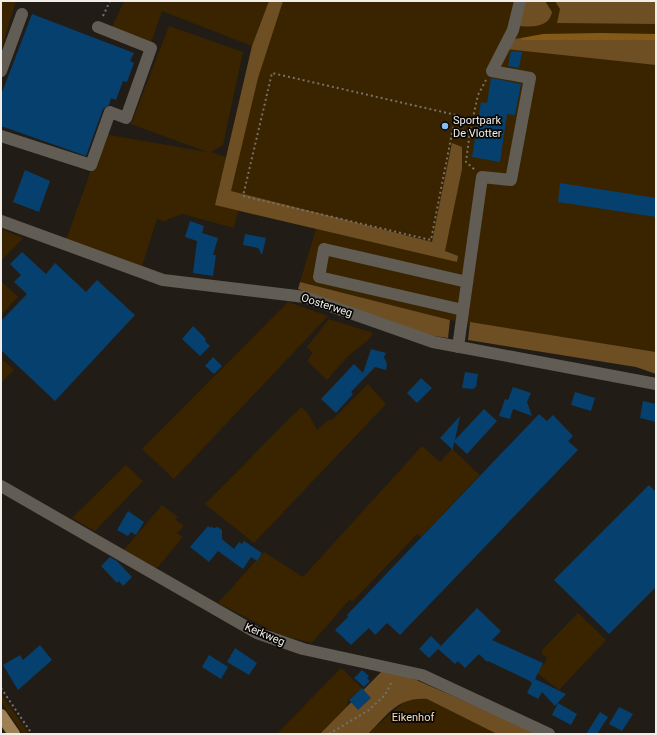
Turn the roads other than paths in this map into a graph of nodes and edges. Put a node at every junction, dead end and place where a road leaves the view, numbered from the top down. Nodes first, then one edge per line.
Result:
1 (520, 1) edge
2 (22, 14) dead end
3 (98, 27) road end
4 (1, 71) edge
5 (1, 136) edge
6 (1, 221) edge
7 (467, 282) junction
8 (463, 310) junction
9 (458, 347) junction
10 (656, 384) edge
11 (1, 486) edge
12 (1, 715) edge
13 (14, 734) edge
14 (550, 734) edge

1 - 7 street
2 - 4 street
3 - 5 street
6 - 9 street, Oosterweg
7 - 8 street
7 - 8 street
8 - 9 street
9 - 10 street, Oosterweg
11 - 14 street, Kerkweg
12 - 13 main road

